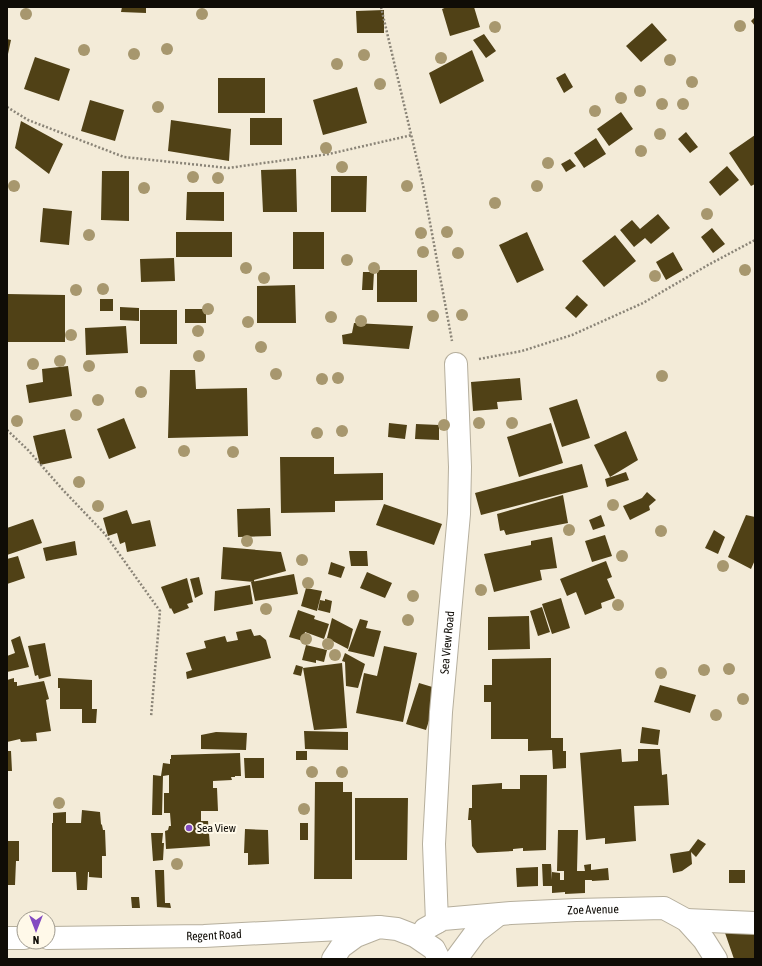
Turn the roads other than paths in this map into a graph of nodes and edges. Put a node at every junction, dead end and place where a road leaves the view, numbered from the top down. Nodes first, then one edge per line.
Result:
1 (456, 364) road end
2 (498, 915) junction
3 (686, 920) junction
4 (437, 922) junction
5 (755, 923) edge
6 (379, 927) junction
7 (415, 936) junction
8 (56, 938) edge
9 (333, 959) edge
10 (439, 959) edge
11 (456, 959) edge
12 (716, 959) edge

1 - 4 street, Sea View Road
2 - 3 street, Zoe Avenue
2 - 4 street, Zoe Avenue
2 - 11 street
3 - 5 street, Zoe Avenue
3 - 12 street, Zoe Avenue
4 - 7 street, Zoe Avenue
6 - 7 street, Regent Road
6 - 8 street, Regent Road
6 - 9 street
7 - 10 street, Regent Road

